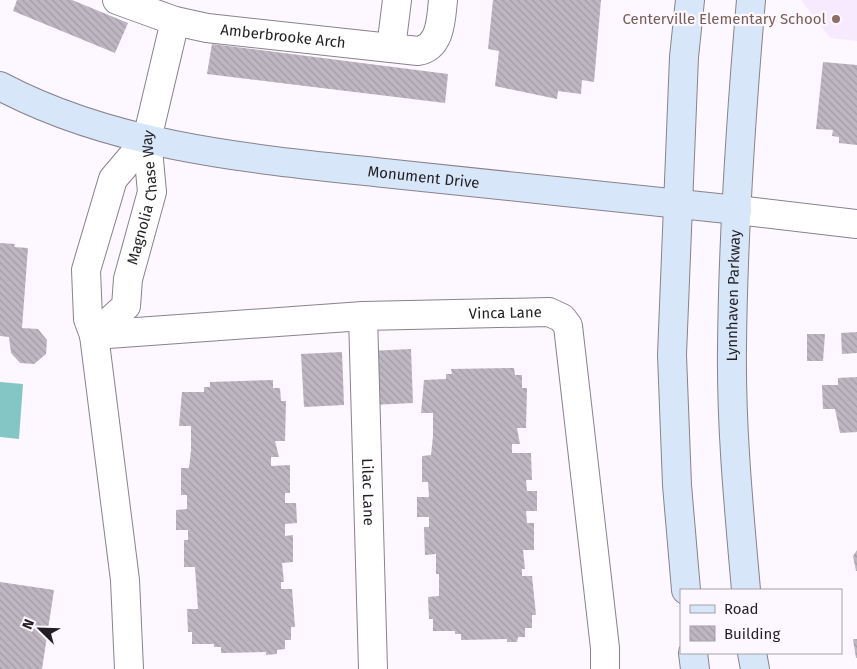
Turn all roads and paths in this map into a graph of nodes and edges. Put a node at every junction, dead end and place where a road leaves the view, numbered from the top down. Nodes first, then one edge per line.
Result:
1 (117, 0) edge
2 (396, 0) edge
3 (443, 0) edge
4 (690, 0) edge
5 (751, 0) edge
6 (175, 21) junction
7 (391, 48) junction
8 (0, 86) edge
9 (147, 139) junction
10 (678, 204) junction
11 (737, 210) junction
12 (857, 224) edge
13 (363, 316) junction
14 (94, 335) junction
15 (686, 589) edge
16 (746, 589) edge
17 (692, 654) edge
18 (752, 654) edge
19 (128, 669) edge
20 (373, 669) edge
21 (605, 669) edge
22 (694, 669) edge
23 (755, 669) edge

1 - 6 street, Amberbrooke Arch
2 - 7 street
3 - 7 street, Amberbrooke Arch
4 - 10 main road
5 - 11 main road, Lynnhaven Parkway
6 - 7 street, Amberbrooke Arch
6 - 9 street
8 - 9 main road, Monument Drive
9 - 10 main road, Monument Drive
9 - 14 street, Magnolia Chase Way
9 - 14 street, Magnolia Chase Way
10 - 11 main road, Monument Drive
10 - 15 main road
11 - 12 street, Monument Drive
11 - 16 main road, Lynnhaven Parkway
13 - 14 street, Vinca Lane
13 - 20 street, Lilac Lane
13 - 21 street, Vinca Lane
14 - 19 street, Magnolia Chase Way
17 - 22 main road
18 - 23 main road

